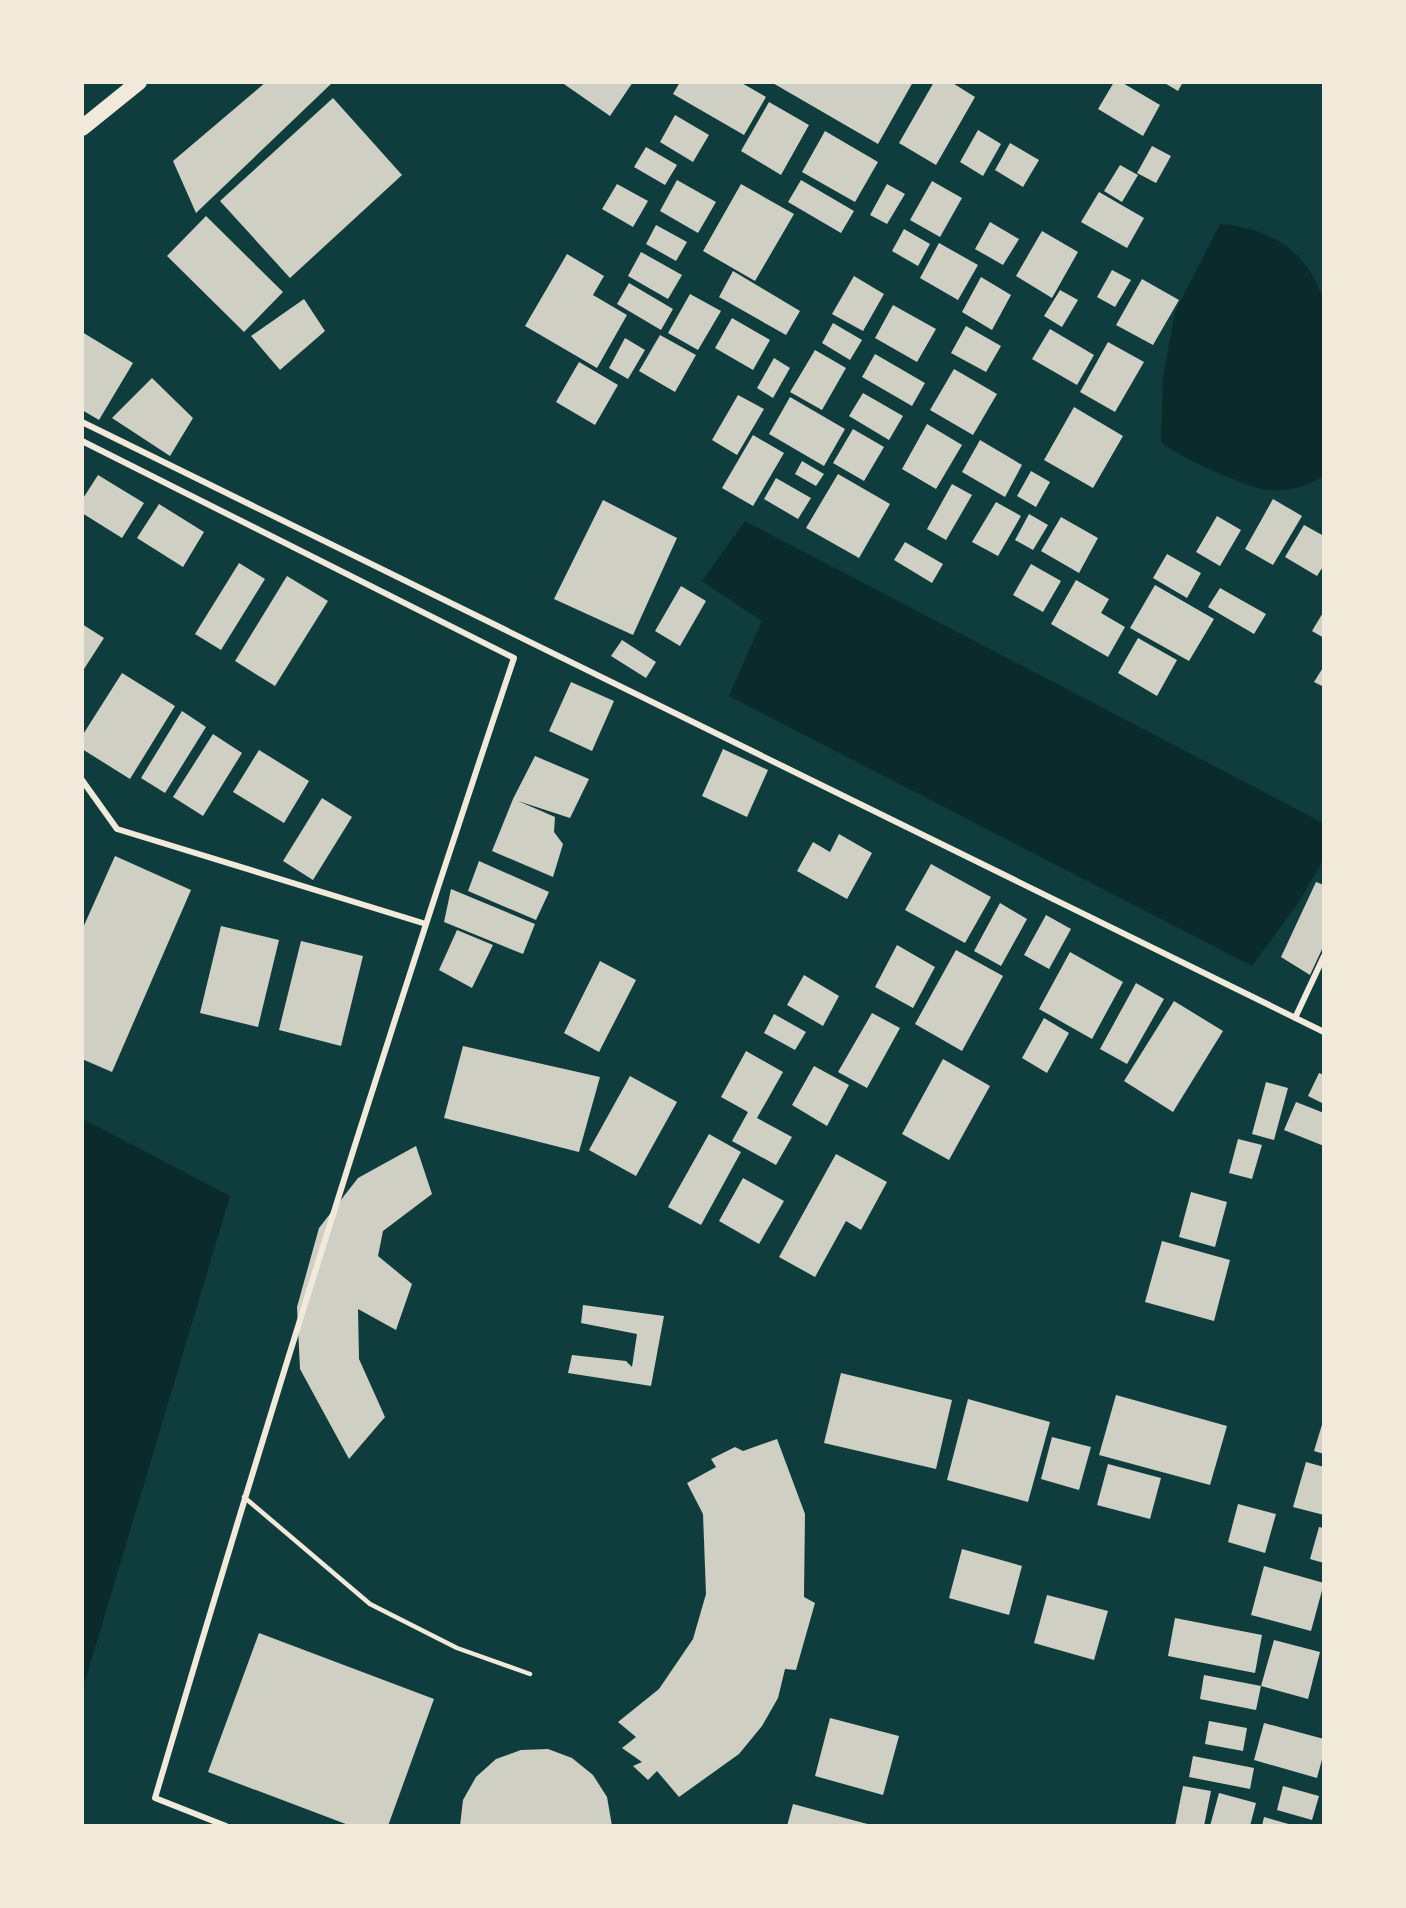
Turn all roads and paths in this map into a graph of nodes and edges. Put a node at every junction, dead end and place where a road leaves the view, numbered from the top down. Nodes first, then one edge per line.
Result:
1 (139, 82) edge
2 (82, 128) edge
3 (82, 422) edge
4 (82, 441) edge
5 (82, 780) edge
6 (426, 924) junction
7 (1323, 956) edge
8 (1295, 1018) junction
9 (1323, 1032) edge
10 (244, 1497) junction
11 (530, 1674) dead end
12 (226, 1826) edge

1 - 2 highway
3 - 8 street
4 - 6 street
5 - 6 street
6 - 10 street
7 - 8 street
8 - 9 street
10 - 11 lane
10 - 12 street

